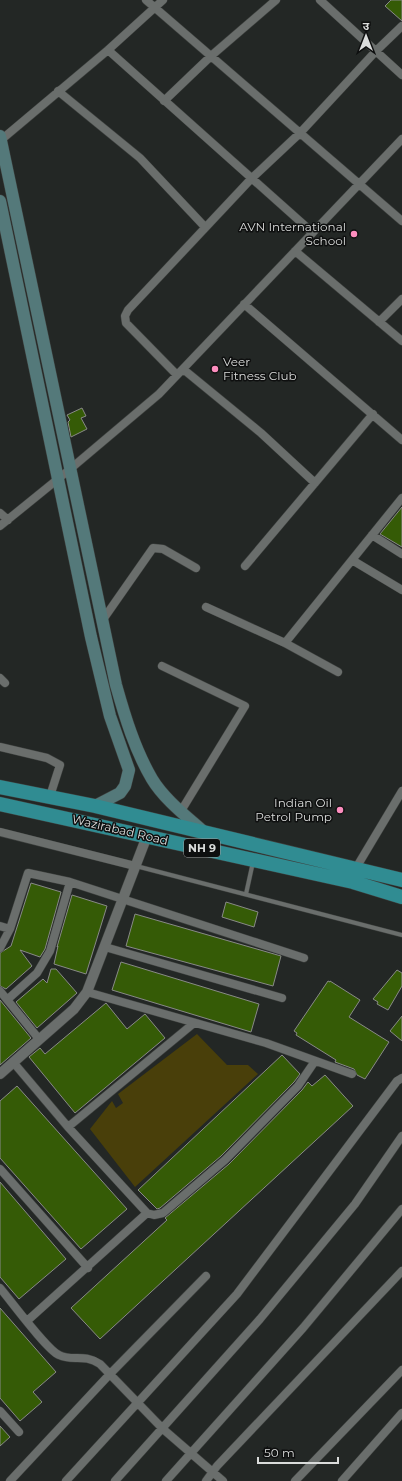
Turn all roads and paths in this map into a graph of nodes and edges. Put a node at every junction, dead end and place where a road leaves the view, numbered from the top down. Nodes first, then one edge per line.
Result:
1 (146, 0) edge
2 (163, 0) edge
3 (276, 0) edge
4 (320, 0) edge
5 (154, 8) junction
6 (402, 26) edge
7 (108, 50) junction
8 (376, 51) junction
9 (211, 56) junction
10 (402, 75) edge
11 (58, 91) junction
12 (164, 101) junction
13 (300, 133) junction
14 (402, 139) edge
15 (1, 143) edge
16 (4, 171) edge
17 (251, 179) junction
18 (359, 184) junction
19 (0, 200) edge
20 (402, 221) edge
21 (205, 227) junction
22 (312, 232) junction
23 (294, 251) junction
24 (402, 299) edge
25 (244, 304) junction
26 (379, 322) junction
27 (35, 334) junction
28 (402, 341) edge
29 (180, 372) junction
30 (373, 414) junction
31 (402, 440) edge
32 (69, 470) junction
33 (58, 480) junction
34 (315, 483) junction
35 (402, 498) edge
36 (0, 513) edge
37 (8, 520) junction
38 (0, 526) edge
39 (372, 535) junction
40 (402, 554) edge
41 (352, 560) junction
42 (245, 566) dead end
43 (196, 568) dead end
44 (402, 590) edge
45 (206, 607) dead end
46 (102, 621) junction
47 (285, 643) junction
48 (162, 666) dead end
49 (338, 672) dead end
50 (0, 747) edge
51 (0, 787) edge
52 (402, 791) edge
53 (50, 796) junction
54 (0, 804) edge
55 (95, 806) junction
56 (181, 811) junction
57 (0, 832) edge
58 (204, 832) junction
59 (147, 836) junction
60 (253, 860) junction
61 (135, 866) junction
62 (356, 868) junction
63 (402, 880) edge
64 (70, 882) junction
65 (246, 894) junction
66 (402, 897) edge
67 (122, 899) junction
68 (0, 926) edge
69 (10, 929) junction
70 (402, 935) edge
71 (104, 947) junction
72 (0, 948) edge
73 (304, 958) dead end
74 (0, 991) edge
75 (87, 992) junction
76 (282, 998) dead end
77 (8, 999) junction
78 (194, 1023) junction
79 (39, 1040) junction
80 (315, 1061) junction
81 (13, 1062) junction
82 (0, 1074) edge
83 (352, 1074) dead end
84 (402, 1078) edge
85 (68, 1127) junction
86 (402, 1136) edge
87 (0, 1170) edge
88 (402, 1209) edge
89 (146, 1213) junction
90 (88, 1268) junction
91 (402, 1271) edge
92 (206, 1276) dead end
93 (0, 1288) edge
94 (27, 1321) junction
95 (402, 1370) edge
96 (109, 1375) junction
97 (137, 1403) junction
98 (0, 1411) edge
99 (402, 1413) edge
100 (163, 1429) junction
101 (19, 1432) dead end
102 (191, 1453) junction
103 (213, 1472) junction
104 (10, 1481) edge
105 (66, 1481) edge
106 (115, 1481) edge
107 (166, 1481) edge
108 (206, 1481) edge
109 (222, 1481) edge
110 (295, 1481) edge
111 (342, 1481) edge

1 - 5 street
2 - 5 street
3 - 9 street
4 - 8 street
5 - 7 street
5 - 9 street
6 - 8 street
7 - 11 street
7 - 12 street
8 - 10 street
8 - 13 street
9 - 12 street
9 - 13 street
11 - 15 street
11 - 21 street
12 - 17 street
13 - 17 street
13 - 18 street
14 - 18 street
15 - 16 main road
16 - 27 main road
17 - 21 street
17 - 22 street
18 - 20 street
18 - 22 street
19 - 27 main road
21 - 29 street
22 - 23 street
23 - 25 street
23 - 26 street
24 - 26 street
25 - 29 street
25 - 30 street
26 - 28 street
27 - 32 main road
27 - 33 main road
29 - 32 street
29 - 34 street
30 - 31 street
30 - 34 street
32 - 33 street
32 - 46 main road
33 - 37 street
33 - 55 main road
34 - 42 street
35 - 39 street
36 - 37 street
37 - 38 street
39 - 40 street
39 - 41 street
41 - 44 street
41 - 47 street
43 - 46 street
45 - 47 street
46 - 56 main road
47 - 49 street
48 - 56 street
50 - 53 street
51 - 53 highway, Wazirabad Road / NH 9
52 - 62 street
53 - 55 highway, Wazirabad Road / NH 9
54 - 59 highway, Wazirabad Road / NH 9
55 - 58 highway, Wazirabad Road / NH 9
56 - 58 main road
57 - 61 street
58 - 62 highway, Wazirabad Road / NH 9
59 - 60 highway, Wazirabad Road / NH 9
59 - 61 street
60 - 65 lane
60 - 66 highway, Wazirabad Road / NH 9
61 - 65 lane
61 - 67 street
62 - 63 highway, Wazirabad Road / NH 9
64 - 67 street
64 - 69 street
64 - 77 street
65 - 70 lane
67 - 71 street
67 - 73 street
68 - 69 street
69 - 72 street
71 - 75 street
71 - 76 street
74 - 77 street
75 - 78 street
75 - 79 street
77 - 79 street
78 - 80 street
78 - 85 street
79 - 81 street
80 - 83 street
80 - 89 street
81 - 82 street
81 - 85 street
84 - 97 street
85 - 89 street
86 - 100 street
87 - 90 street
88 - 102 street
89 - 90 street
90 - 94 street
91 - 103 street
92 - 96 street
93 - 94 street
94 - 96 street
95 - 110 street
96 - 97 street
96 - 104 street
97 - 100 street
97 - 105 street
98 - 101 street
99 - 111 street
100 - 102 street
100 - 106 street
102 - 103 street
102 - 107 street
103 - 108 street
103 - 109 street

